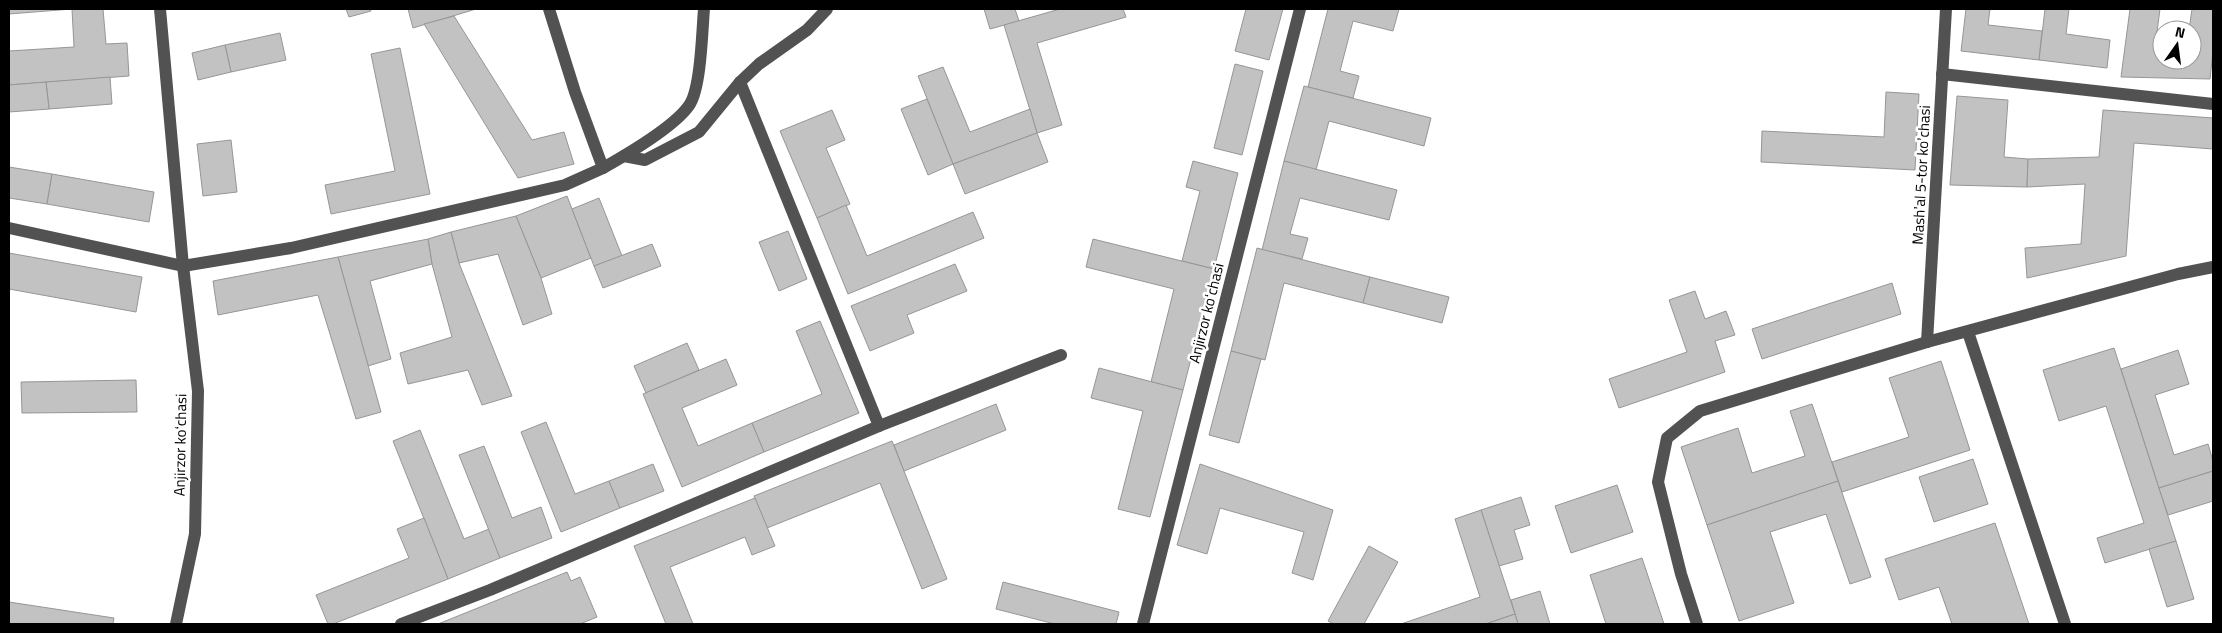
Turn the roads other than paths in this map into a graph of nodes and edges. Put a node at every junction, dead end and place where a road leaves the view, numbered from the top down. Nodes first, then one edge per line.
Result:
1 (160, 9) edge
2 (549, 9) edge
3 (704, 9) edge
4 (827, 9) edge
5 (1300, 9) edge
6 (1946, 9) edge
7 (1942, 74) junction
8 (740, 82) junction
9 (2213, 104) edge
10 (624, 156) junction
11 (603, 168) junction
12 (9, 228) edge
13 (183, 266) junction
14 (2213, 267) edge
15 (1968, 332) junction
16 (1927, 342) junction
17 (1061, 355) dead end
18 (879, 426) junction
19 (176, 624) edge
20 (401, 624) edge
21 (1143, 624) edge
22 (1696, 624) edge
23 (2065, 624) edge

1 - 13 street, Anjirzor koʻchasi
2 - 11 street
3 - 10 street
4 - 8 street
5 - 21 street, Anjirzor koʻchasi
6 - 7 street, Mashʼal 5-tor koʼchasi
7 - 9 street
7 - 16 street, Mashʼal 5-tor koʼchasi
8 - 10 street
8 - 18 street
10 - 11 street
11 - 13 street
12 - 13 street
13 - 19 street, Anjirzor koʻchasi
14 - 15 street
15 - 16 street
15 - 23 street
16 - 22 street
17 - 18 street
18 - 20 street

